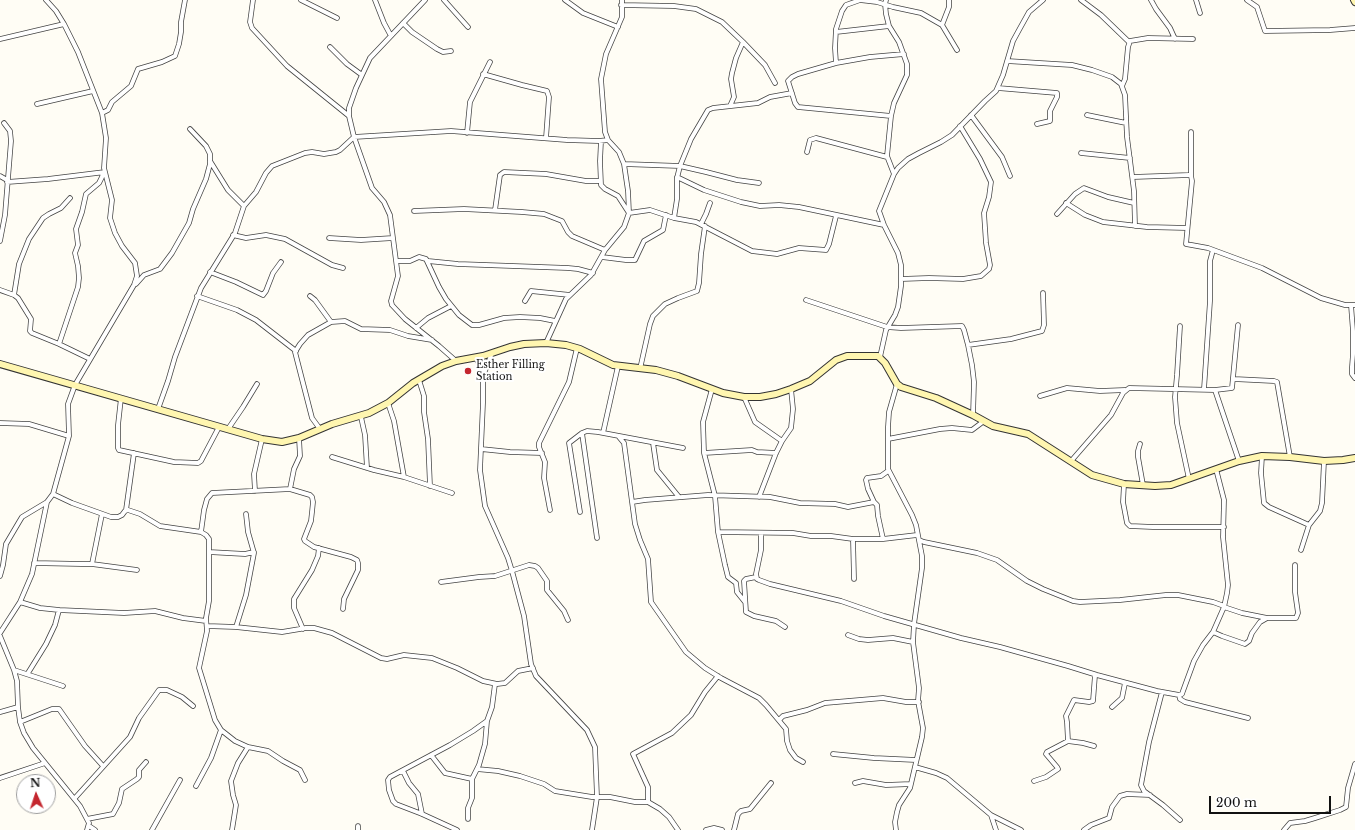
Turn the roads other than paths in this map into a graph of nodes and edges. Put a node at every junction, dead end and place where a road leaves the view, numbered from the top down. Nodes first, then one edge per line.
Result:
1 (46, 0) edge
2 (185, 0) edge
3 (253, 0) edge
4 (302, 0) edge
5 (375, 0) edge
6 (425, 0) edge
7 (444, 0) edge
8 (566, 0) edge
9 (860, 0) edge
10 (949, 0) edge
11 (1043, 0) edge
12 (1081, 0) edge
13 (1152, 0) edge
14 (1196, 0) edge
15 (1247, 0) edge
16 (622, 2) edge
17 (885, 2) edge
18 (1200, 13) dead end
19 (337, 18) dead end
20 (403, 23) junction
21 (64, 24) junction
22 (942, 25) junction
23 (889, 26) junction
24 (468, 27) dead end
25 (618, 27) junction
26 (1355, 28) edge
27 (836, 32) junction
28 (391, 36) junction
29 (1175, 38) junction
30 (0, 39) edge
31 (1193, 39) dead end
32 (743, 42) junction
33 (1129, 42) junction
34 (330, 47) dead end
35 (957, 50) dead end
36 (451, 51) dead end
37 (904, 54) junction
38 (1007, 61) junction
39 (490, 62) dead end
40 (836, 62) junction
41 (483, 74) junction
42 (362, 75) junction
43 (775, 82) dead end
44 (1122, 86) junction
45 (998, 88) junction
46 (93, 90) junction
47 (792, 93) junction
48 (37, 104) dead end
49 (730, 106) junction
50 (102, 113) junction
51 (971, 115) junction
52 (1087, 115) dead end
53 (349, 116) junction
54 (891, 116) junction
55 (4, 122) dead end
56 (1126, 123) junction
57 (1037, 124) dead end
58 (960, 126) junction
59 (190, 129) dead end
60 (1191, 132) dead end
61 (467, 133) junction
62 (354, 137) junction
63 (546, 138) junction
64 (608, 140) junction
65 (601, 141) junction
66 (807, 152) dead end
67 (1081, 153) dead end
68 (888, 157) junction
69 (1130, 158) junction
70 (210, 161) junction
71 (624, 164) junction
72 (680, 166) junction
73 (104, 172) junction
74 (894, 174) junction
75 (0, 176) edge
76 (1010, 176) dead end
77 (1191, 176) junction
78 (677, 177) junction
79 (1133, 178) junction
80 (7, 181) junction
81 (600, 182) junction
82 (759, 183) dead end
83 (70, 198) dead end
84 (710, 203) dead end
85 (1066, 203) junction
86 (1134, 203) junction
87 (244, 206) junction
88 (495, 210) junction
89 (414, 211) dead end
90 (629, 213) junction
91 (1057, 214) dead end
92 (666, 215) junction
93 (836, 216) junction
94 (674, 218) junction
95 (2, 225) edge
96 (703, 225) junction
97 (884, 225) junction
98 (1135, 226) junction
99 (1187, 228) junction
100 (234, 235) junction
101 (330, 238) dead end
102 (394, 238) junction
103 (0, 240) edge
104 (605, 250) junction
105 (1213, 250) junction
106 (602, 257) junction
107 (396, 261) junction
108 (428, 261) junction
109 (282, 262) dead end
110 (342, 268) dead end
111 (210, 272) junction
112 (593, 273) junction
113 (901, 279) junction
114 (134, 285) junction
115 (0, 290) edge
116 (1043, 293) dead end
117 (14, 295) junction
118 (570, 295) junction
119 (197, 296) junction
120 (310, 296) dead end
121 (806, 300) dead end
122 (525, 301) dead end
123 (1353, 305) edge
124 (451, 306) junction
125 (555, 321) junction
126 (331, 322) junction
127 (1238, 325) dead end
128 (1180, 326) dead end
129 (887, 327) junction
130 (416, 328) junction
131 (432, 340) junction
132 (546, 343) junction
133 (59, 344) junction
134 (968, 345) junction
135 (577, 348) junction
136 (296, 351) junction
137 (492, 353) junction
138 (880, 357) junction
139 (476, 358) junction
140 (90, 359) junction
141 (456, 361) junction
142 (0, 364) edge
143 (618, 366) junction
144 (640, 368) junction
145 (483, 376) junction
146 (1234, 378) junction
147 (1355, 378) edge
148 (419, 380) junction
149 (256, 384) dead end
150 (897, 384) junction
151 (75, 385) junction
152 (1176, 388) junction
153 (712, 389) junction
154 (791, 389) junction
155 (1204, 389) junction
156 (1125, 390) junction
157 (1216, 390) junction
158 (1040, 396) dead end
159 (744, 397) junction
160 (120, 398) junction
161 (388, 403) junction
162 (158, 409) junction
163 (973, 415) junction
164 (361, 416) junction
165 (984, 421) junction
166 (0, 423) edge
167 (219, 427) junction
168 (228, 429) junction
169 (320, 429) junction
170 (582, 433) junction
171 (603, 433) junction
172 (69, 436) junction
173 (619, 437) junction
174 (300, 438) junction
175 (262, 439) junction
176 (888, 439) junction
177 (782, 441) junction
178 (653, 443) junction
179 (1140, 444) dead end
180 (683, 448) dead end
181 (482, 449) junction
182 (134, 453) junction
183 (542, 453) junction
184 (704, 453) junction
185 (776, 453) junction
186 (1262, 456) junction
187 (332, 457) dead end
188 (1290, 457) junction
189 (1355, 458) edge
190 (1072, 460) junction
191 (1239, 461) junction
192 (1324, 461) junction
193 (367, 468) junction
194 (1216, 469) junction
195 (888, 471) junction
196 (404, 477) junction
197 (1189, 479) junction
198 (1124, 484) junction
199 (430, 486) junction
200 (1143, 486) junction
201 (290, 489) junction
202 (255, 491) junction
203 (452, 493) dead end
204 (53, 494) junction
205 (715, 496) junction
206 (679, 497) junction
207 (760, 497) junction
208 (47, 502) junction
209 (632, 502) junction
210 (874, 502) junction
211 (126, 510) junction
212 (550, 510) dead end
213 (580, 512) dead end
214 (102, 514) junction
215 (246, 514) dead end
216 (1309, 525) junction
217 (1224, 528) junction
218 (201, 532) junction
219 (718, 532) junction
220 (761, 533) junction
221 (918, 537) junction
222 (597, 538) dead end
223 (853, 539) junction
224 (883, 540) junction
225 (320, 548) junction
226 (1301, 550) dead end
227 (209, 552) junction
228 (254, 552) junction
229 (34, 563) junction
230 (92, 564) junction
231 (1295, 565) dead end
232 (137, 570) dead end
233 (512, 571) junction
234 (0, 576) edge
235 (756, 577) junction
236 (854, 579) dead end
237 (441, 582) dead end
238 (20, 602) junction
239 (745, 602) junction
240 (1224, 606) junction
241 (59, 610) junction
242 (343, 610) dead end
243 (1267, 618) junction
244 (568, 620) dead end
245 (207, 623) junction
246 (914, 624) junction
247 (236, 627) junction
248 (785, 627) dead end
249 (302, 629) junction
250 (1213, 632) junction
251 (0, 633) edge
252 (848, 635) dead end
253 (0, 636) edge
254 (913, 642) junction
255 (533, 668) junction
256 (14, 670) junction
257 (28, 674) junction
258 (1095, 675) junction
259 (718, 676) junction
260 (1125, 683) junction
261 (495, 684) junction
262 (63, 686) dead end
263 (1162, 692) junction
264 (1179, 695) junction
265 (919, 702) junction
266 (193, 706) dead end
267 (18, 707) junction
268 (1112, 707) dead end
269 (0, 712) edge
270 (1248, 718) dead end
271 (779, 720) junction
272 (487, 721) junction
273 (20, 722) junction
274 (221, 730) junction
275 (1068, 741) junction
276 (1094, 746) dead end
277 (248, 747) junction
278 (833, 754) dead end
279 (431, 755) junction
280 (916, 760) junction
281 (146, 762) dead end
282 (803, 762) dead end
283 (46, 763) junction
284 (1355, 764) edge
285 (103, 766) junction
286 (915, 767) junction
287 (478, 769) junction
288 (403, 771) junction
289 (0, 778) edge
290 (472, 779) junction
291 (180, 780) dead end
292 (305, 780) dead end
293 (855, 782) dead end
294 (1034, 782) dead end
295 (771, 783) dead end
296 (911, 784) junction
297 (196, 786) dead end
298 (1150, 795) junction
299 (597, 796) junction
300 (75, 798) junction
301 (648, 802) junction
302 (422, 814) junction
303 (991, 814) junction
304 (87, 819) junction
305 (468, 819) dead end
306 (1180, 820) dead end
307 (88, 828) edge
308 (95, 830) edge
309 (152, 830) edge
310 (232, 830) edge
311 (457, 830) edge
312 (592, 830) edge
313 (678, 830) edge
314 (706, 830) edge
315 (722, 830) edge
316 (734, 830) edge
317 (896, 830) edge
318 (996, 830) edge
319 (1020, 830) edge
320 (1084, 830) edge
321 (1284, 830) edge

1 - 21 street
2 - 50 street
3 - 53 street
4 - 19 street
5 - 28 street
6 - 20 street
7 - 24 street
8 - 25 street
9 - 17 street
9 - 27 street
10 - 22 street
11 - 38 street
12 - 33 street
13 - 29 street
14 - 18 street
15 - 26 street
16 - 25 street
16 - 32 street
17 - 22 street
17 - 23 street
20 - 28 street
20 - 36 street
21 - 30 street
21 - 46 street
22 - 35 street
23 - 27 street
23 - 37 street
25 - 64 street
27 - 40 street
28 - 42 street
29 - 31 street
29 - 33 street
32 - 43 street
32 - 49 street
33 - 44 street
34 - 42 street
37 - 40 street
37 - 54 street
38 - 44 street
38 - 45 street
39 - 41 street
40 - 47 street
41 - 61 street
41 - 63 street
42 - 53 street
44 - 56 street
45 - 51 street
45 - 57 street
46 - 48 street
46 - 50 street
47 - 49 street
47 - 54 street
49 - 72 street
50 - 73 street
51 - 58 street
51 - 76 street
52 - 56 street
53 - 62 street
54 - 68 street
55 - 80 street
56 - 69 street
58 - 74 street
58 - 113 street
59 - 70 street
60 - 77 street
61 - 62 street
61 - 63 street
62 - 87 street
62 - 102 street
63 - 65 street
64 - 65 street
64 - 71 street
65 - 81 street
66 - 68 street
67 - 69 street
68 - 74 street
69 - 79 street
70 - 87 street
70 - 114 street
71 - 72 street
71 - 90 street
72 - 78 street
72 - 82 street
73 - 80 street
73 - 114 street
73 - 133 street
74 - 97 street
75 - 80 street
77 - 79 street
77 - 99 street
78 - 93 street
78 - 94 street
79 - 86 street
80 - 95 street
81 - 88 street
81 - 90 street
83 - 117 street
84 - 96 street
85 - 86 street
85 - 91 street
85 - 98 street
86 - 98 street
87 - 100 street
88 - 89 street
88 - 104 street
90 - 92 street
90 - 104 street
92 - 94 street
92 - 106 street
93 - 96 street
93 - 97 street
94 - 96 street
95 - 103 street
96 - 144 street
97 - 113 street
98 - 99 street
99 - 105 street
100 - 110 street
100 - 111 street
101 - 102 street
102 - 107 street
104 - 106 street
105 - 123 street
105 - 155 street
106 - 112 street
107 - 108 street
107 - 130 street
108 - 112 street
108 - 124 street
109 - 111 street
111 - 119 street
112 - 118 street
113 - 129 street
114 - 140 street
115 - 117 street
116 - 134 street
117 - 133 street
118 - 122 street
118 - 125 street
119 - 136 street
119 - 162 street
120 - 126 street
121 - 129 street
123 - 147 street
124 - 125 street
124 - 130 street
125 - 132 street
126 - 131 street
126 - 136 street
127 - 146 street
128 - 152 street
129 - 134 street
129 - 138 street
130 - 131 street
131 - 141 street
132 - 135 street
132 - 137 street
133 - 140 street
134 - 163 street
135 - 143 street
135 - 183 street
136 - 169 street
137 - 139 street
137 - 145 street
138 - 150 street
138 - 154 street
139 - 141 street
139 - 145 street
140 - 151 street
141 - 148 street
142 - 151 street
143 - 144 street
143 - 171 street
144 - 153 street
145 - 181 street
146 - 157 street
146 - 188 street
148 - 161 street
148 - 199 street
149 - 168 street
150 - 163 street
150 - 176 street
151 - 160 street
151 - 172 street
152 - 155 street
152 - 156 street
152 - 197 street
153 - 159 street
153 - 184 street
154 - 159 street
154 - 177 street
155 - 157 street
156 - 158 street
156 - 190 street
157 - 191 street
159 - 177 street
160 - 162 street
160 - 182 street
161 - 164 street
161 - 196 street
162 - 167 street
163 - 165 street
164 - 169 street
164 - 193 street
165 - 176 street
165 - 190 street
166 - 172 street
167 - 168 street
167 - 182 street
168 - 175 street
169 - 174 street
170 - 171 street
170 - 213 street
170 - 222 street
171 - 173 street
172 - 204 street
173 - 178 street
173 - 209 street
174 - 175 street
174 - 201 street
175 - 202 street
176 - 195 street
177 - 185 street
178 - 180 street
178 - 206 street
179 - 200 street
181 - 183 street
181 - 233 street
182 - 211 street
183 - 212 street
184 - 185 street
184 - 205 street
185 - 207 street
186 - 188 street
186 - 191 street
186 - 216 street
187 - 193 street
188 - 192 street
189 - 192 street
190 - 198 street
191 - 194 street
192 - 216 street
193 - 196 street
194 - 197 street
194 - 217 street
195 - 210 street
195 - 221 street
196 - 199 street
197 - 200 street
198 - 200 street
198 - 217 street
199 - 203 street
201 - 202 street
201 - 225 street
202 - 218 street
204 - 208 street
204 - 214 street
205 - 206 street
205 - 207 street
205 - 219 street
206 - 209 street
207 - 210 street
208 - 229 street
208 - 234 street
209 - 259 street
210 - 224 street
211 - 214 street
211 - 218 street
214 - 230 street
215 - 228 street
216 - 226 street
217 - 240 street
218 - 227 street
219 - 220 street
219 - 239 street
220 - 223 street
220 - 235 street
221 - 224 street
221 - 240 street
221 - 246 street
223 - 224 street
223 - 236 street
225 - 242 street
225 - 249 street
227 - 228 street
227 - 245 street
228 - 247 street
229 - 230 street
229 - 238 street
230 - 232 street
231 - 243 street
233 - 237 street
233 - 244 street
233 - 255 street
235 - 239 street
235 - 246 street
238 - 241 street
238 - 251 street
239 - 248 street
240 - 243 street
240 - 250 street
241 - 245 street
241 - 257 street
243 - 250 street
245 - 247 street
245 - 274 street
246 - 254 street
246 - 258 street
247 - 249 street
249 - 261 street
250 - 264 street
252 - 254 street
253 - 256 street
254 - 265 street
255 - 261 street
255 - 299 street
256 - 257 street
256 - 267 street
257 - 262 street
258 - 260 street
258 - 275 street
259 - 271 street
259 - 301 street
260 - 263 street
260 - 268 street
261 - 272 street
263 - 264 street
263 - 298 street
264 - 270 street
265 - 271 street
265 - 280 street
266 - 285 street
267 - 269 street
267 - 273 street
271 - 282 street
272 - 279 street
272 - 287 street
273 - 283 street
273 - 285 street
274 - 277 street
274 - 297 street
275 - 276 street
275 - 294 street
277 - 292 street
277 - 310 street
278 - 280 street
279 - 288 street
279 - 290 street
280 - 286 street
281 - 304 street
283 - 289 street
283 - 300 street
284 - 321 street
285 - 300 street
286 - 296 street
286 - 303 street
287 - 290 street
287 - 299 street
288 - 302 street
288 - 302 street
290 - 305 street
291 - 309 street
293 - 296 street
295 - 316 street
296 - 317 street
298 - 306 street
298 - 320 street
299 - 301 street
299 - 312 street
300 - 304 street
301 - 313 street
302 - 311 street
303 - 318 street
303 - 319 street
304 - 307 street
307 - 308 street
314 - 315 street

